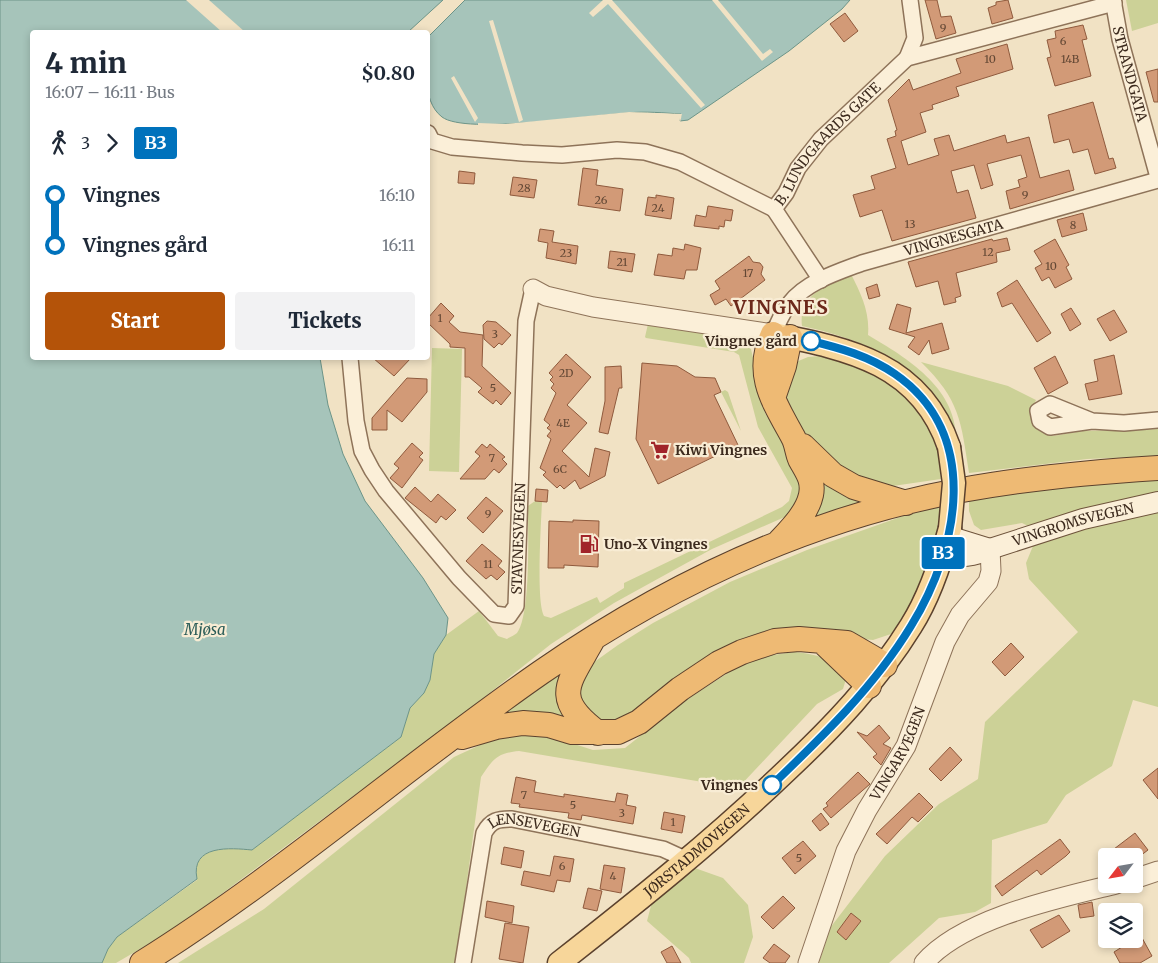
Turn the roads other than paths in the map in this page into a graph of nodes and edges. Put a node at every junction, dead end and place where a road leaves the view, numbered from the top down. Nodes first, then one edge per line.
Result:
1 (910, 0) edge
2 (1113, 2) edge
3 (907, 58) junction
4 (430, 137) edge
5 (1158, 179) edge
6 (774, 209) junction
7 (820, 280) junction
8 (533, 289) joint
9 (782, 336) junction
10 (350, 360) edge
11 (1158, 420) edge
12 (1092, 421) dead end
13 (794, 439) junction
14 (1158, 468) edge
15 (1158, 502) edge
16 (906, 503) junction
17 (947, 540) junction
18 (778, 543) junction
19 (990, 549) junction
20 (593, 638) junction
21 (824, 643) junction
22 (885, 665) junction
23 (869, 686) junction
24 (598, 733) junction
25 (451, 740) junction
26 (687, 860) junction
27 (1158, 871) edge
28 (1143, 876) edge
29 (1098, 889) edge
30 (142, 963) edge
31 (463, 963) edge
32 (559, 963) edge
33 (808, 963) edge
34 (924, 963) edge

1 - 3 street
2 - 3 street, B. LUNDGAARDS GATE
2 - 5 street, STRANDGATA
3 - 6 street, B. LUNDGAARDS GATE
4 - 6 street, B. LUNDGAARDS GATE
5 - 7 street, VINGNESGATA
6 - 7 street
7 - 9 street, VINGNESGATA
8 - 9 street
8 - 10 street, STAVNESVEGEN
9 - 13 highway
9 - 17 main road, bridge
11 - 12 street
13 - 16 highway
13 - 18 highway
14 - 16 highway
15 - 19 main road, VINGROMSVEGEN
16 - 18 highway
17 - 19 main road
17 - 22 main road, JØRSTADMOVEGEN
18 - 20 highway
19 - 33 street, VINGARVEGEN
20 - 24 highway
20 - 25 highway
21 - 22 highway
21 - 23 highway
21 - 24 highway
22 - 23 main road, JØRSTADMOVEGEN
23 - 26 main road, JØRSTADMOVEGEN
24 - 25 highway
25 - 30 highway
26 - 31 street, LENSEVEGEN
26 - 32 main road, JØRSTADMOVEGEN
27 - 28 street
29 - 34 street

